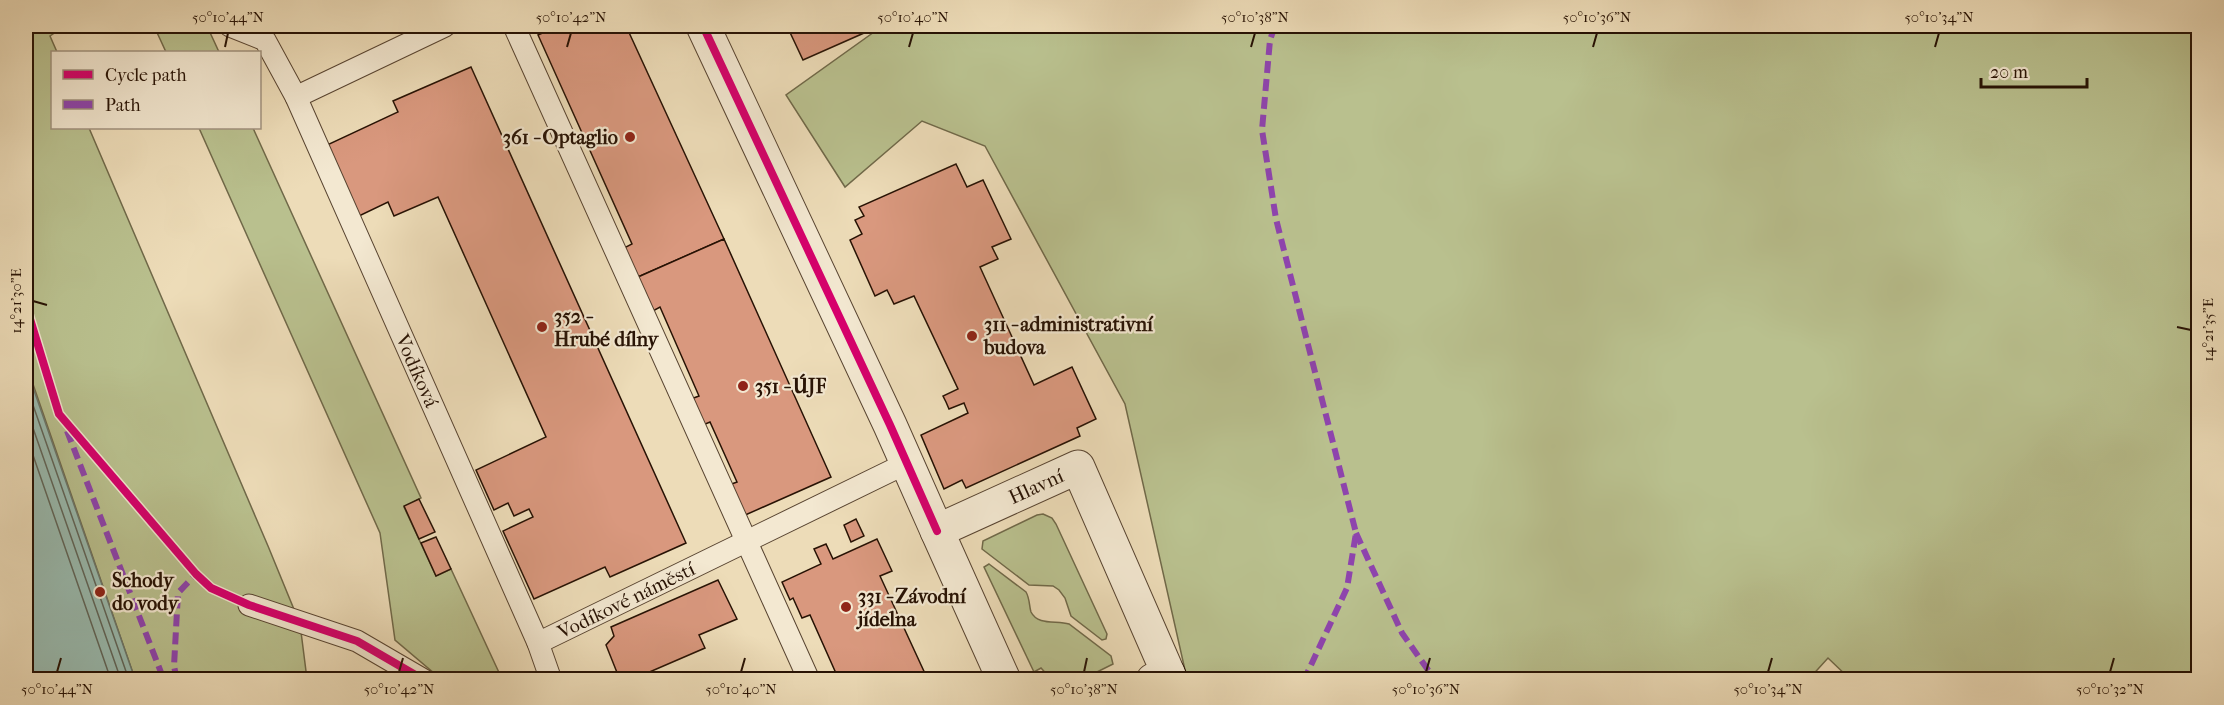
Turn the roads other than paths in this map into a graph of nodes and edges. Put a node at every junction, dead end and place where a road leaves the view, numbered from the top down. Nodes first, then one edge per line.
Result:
1 (230, 26) edge
2 (445, 26) edge
3 (514, 26) edge
4 (703, 26) edge
5 (296, 97) junction
6 (907, 463) junction
7 (937, 531) junction
8 (747, 542) junction
9 (249, 605) dead end
10 (538, 643) junction
11 (1164, 677) edge
12 (424, 680) edge
13 (551, 680) edge
14 (809, 680) edge
15 (1004, 680) edge

1 - 5 lane, Vodíková
2 - 5 lane
3 - 8 lane
4 - 6 street
5 - 10 lane, Vodíková
6 - 7 street
6 - 8 lane, Vodíkové náměstí
7 - 11 street, Hlavní
7 - 15 street
8 - 10 lane, Vodíkové náměstí
8 - 14 lane
9 - 12 lane
10 - 13 lane, Vodíkové náměstí

